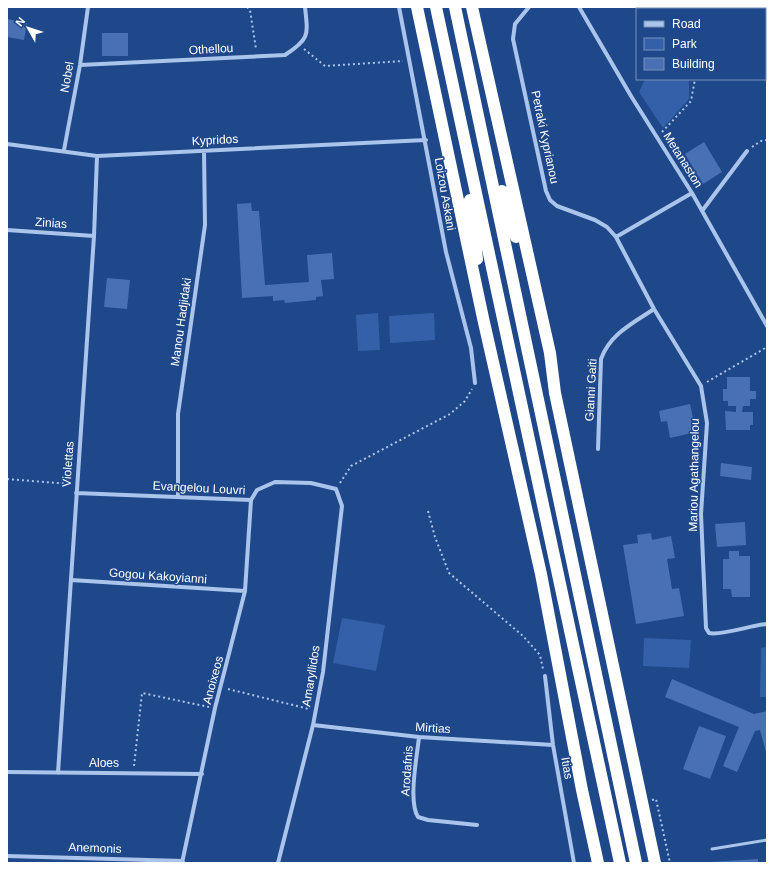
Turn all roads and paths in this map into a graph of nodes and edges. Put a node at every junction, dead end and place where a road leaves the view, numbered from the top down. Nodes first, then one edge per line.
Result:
1 (88, 7) edge
2 (248, 7) edge
3 (305, 7) edge
4 (399, 7) edge
5 (417, 7) edge
6 (436, 7) edge
7 (455, 7) edge
8 (472, 7) edge
9 (529, 7) edge
10 (579, 7) edge
11 (300, 46) junction
12 (258, 56) junction
13 (410, 61) junction
14 (80, 66) junction
15 (695, 80) edge
16 (461, 125) junction
17 (657, 137) junction
18 (426, 140) junction
19 (767, 140) edge
20 (7, 144) edge
21 (64, 150) junction
22 (204, 151) junction
23 (746, 151) joint
24 (97, 156) junction
25 (488, 157) junction
26 (692, 193) junction
27 (702, 211) junction
28 (7, 230) edge
29 (94, 236) junction
30 (616, 238) junction
31 (654, 309) junction
32 (483, 318) junction
33 (767, 326) edge
34 (767, 347) edge
35 (550, 353) junction
36 (475, 383) joint
37 (701, 386) junction
38 (598, 449) dead end
39 (7, 479) edge
40 (77, 484) junction
41 (336, 489) junction
42 (76, 493) junction
43 (178, 496) junction
44 (251, 500) junction
45 (428, 510) dead end
46 (71, 580) junction
47 (245, 591) junction
48 (767, 624) edge
49 (545, 676) joint
50 (222, 687) junction
51 (215, 708) junction
52 (316, 711) junction
53 (313, 725) junction
54 (419, 737) junction
55 (553, 745) junction
56 (7, 772) edge
57 (58, 773) junction
58 (133, 773) junction
59 (202, 774) junction
60 (650, 801) dead end
61 (478, 825) dead end
62 (767, 840) edge
63 (712, 849) dead end
64 (7, 856) edge
65 (182, 862) edge
66 (278, 863) edge
67 (574, 863) edge
68 (598, 863) edge
69 (620, 863) edge
70 (636, 863) edge
71 (655, 863) edge
72 (670, 863) edge

1 - 14 street, Nobel
2 - 12 path
3 - 11 street
4 - 13 street, Loizou Askani
5 - 32 highway
6 - 16 highway
7 - 25 highway
8 - 35 highway
9 - 30 street, Petraki Kyprianou
10 - 17 street, Metanaston
11 - 12 street, Othellou
11 - 13 path
12 - 14 street, Othellou
13 - 18 street, Loizou Askani
14 - 21 street, Nobel
15 - 17 path
16 - 32 highway
16 - 69 highway
17 - 26 street, Metanaston
18 - 22 street, Kypridos
18 - 36 street, Loizou Askani
19 - 23 path
20 - 21 street, Kypridos
21 - 24 street, Kypridos
22 - 24 street, Kypridos
22 - 43 street, Manou Hadjidaki
23 - 27 street
24 - 29 street, Violettas
25 - 35 highway
25 - 70 highway
26 - 27 street, Metanaston
26 - 30 street
27 - 33 street, Metanaston
28 - 29 street, Zinias
29 - 40 street, Violettas
30 - 31 street, Mariou Agathangelou
31 - 37 street, Mariou Agathangelou
31 - 38 street, Gianni Gaiti
32 - 68 highway
34 - 37 path
35 - 71 highway
36 - 41 path
37 - 48 street, Mariou Agathangelou
39 - 40 path
40 - 42 street, Violettas
41 - 44 street, Evangelou Louvri
41 - 52 street, Amaryllidos
42 - 43 street, Evangelou Louvri
42 - 46 street, Violettas
43 - 44 street, Evangelou Louvri
44 - 47 street, Anoixeos
45 - 49 path
46 - 47 street, Gogou Kakoyianni
46 - 57 street, Violettas
47 - 50 street, Anoixeos
49 - 55 street, Itias
50 - 51 street, Anoixeos
50 - 52 path
51 - 58 path
51 - 59 street, Anoixeos
52 - 53 street, Amaryllidos
53 - 54 street, Mirtias
53 - 66 street, Amaryllidos
54 - 55 street, Mirtias
54 - 61 street, Arodafnis
55 - 67 street, Itias
56 - 57 street, Aloes
57 - 58 street, Aloes
58 - 59 street, Aloes
59 - 65 street, Anoixeos
60 - 72 path
62 - 63 lane
64 - 65 street, Anemonis

